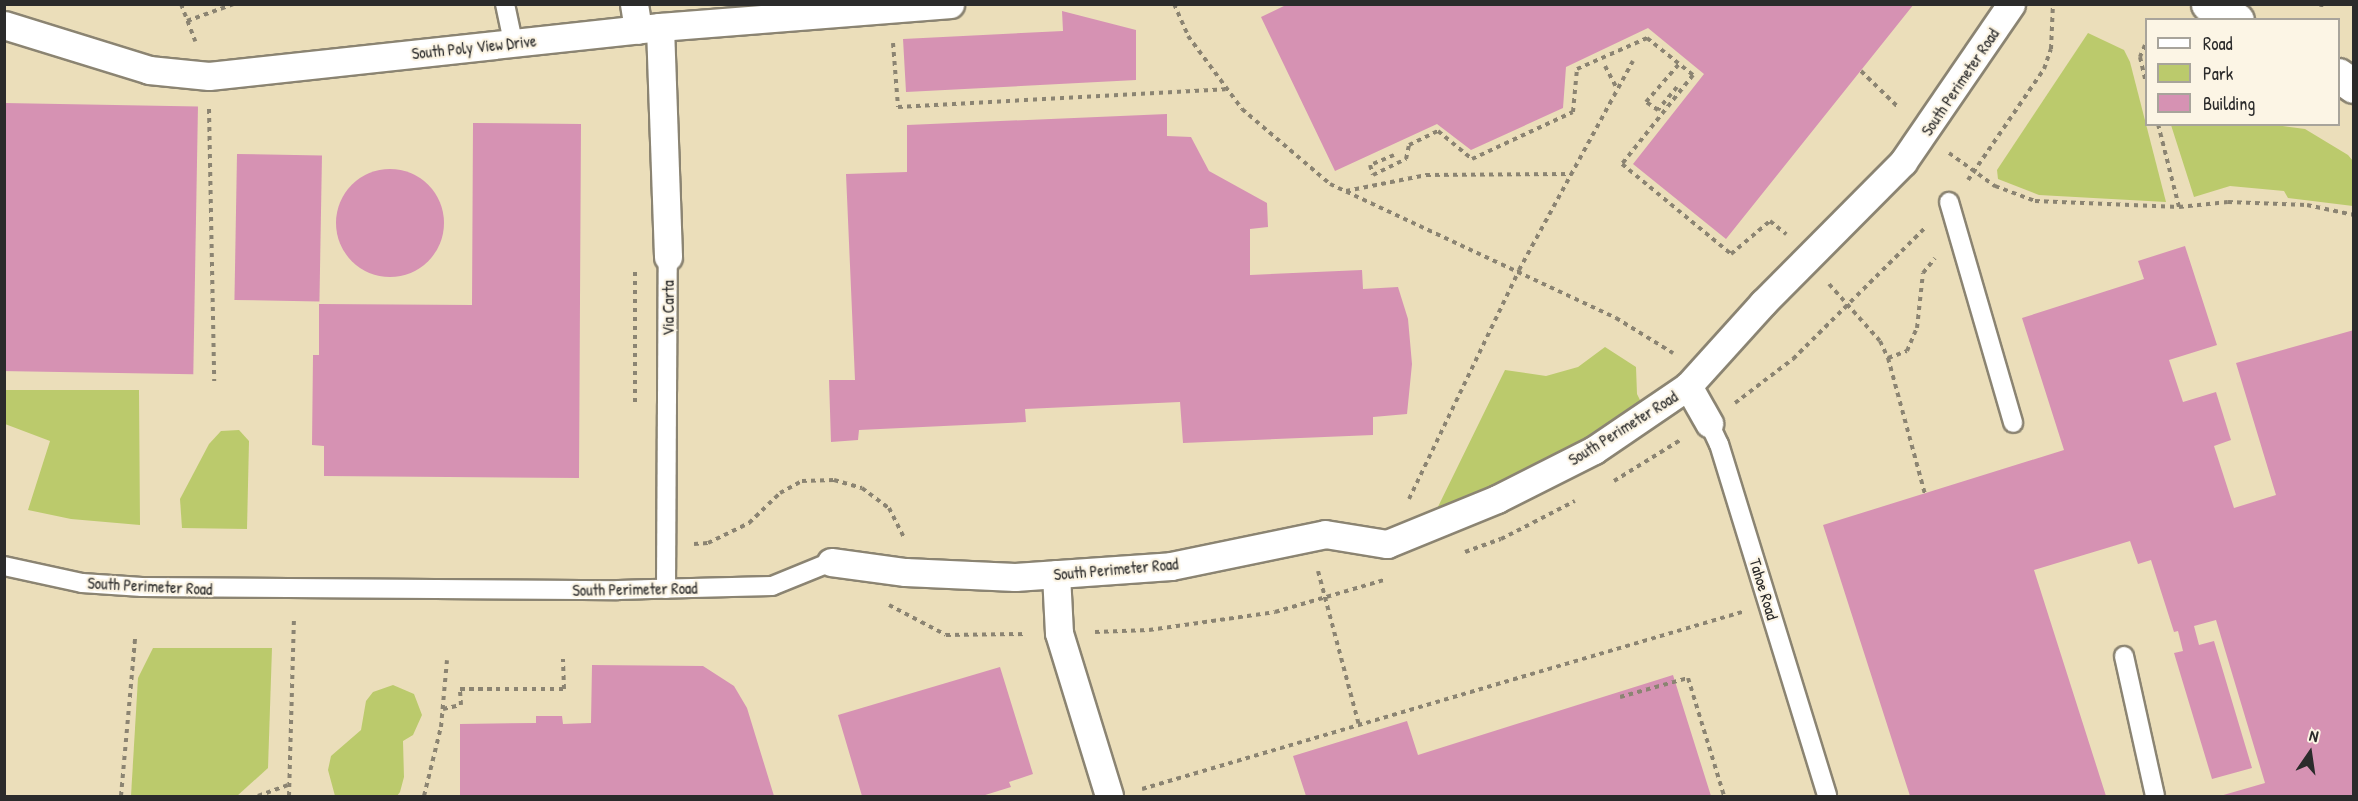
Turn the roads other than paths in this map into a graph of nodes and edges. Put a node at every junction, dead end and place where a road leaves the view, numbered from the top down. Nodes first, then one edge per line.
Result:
1 (505, 4) edge
2 (950, 4) edge
3 (2011, 4) edge
4 (2208, 4) edge
5 (2233, 18) edge
6 (644, 21) edge
7 (4, 25) edge
8 (513, 42) junction
9 (2340, 76) edge
10 (2354, 86) edge
11 (1949, 202) road end
12 (668, 257) joint
13 (1695, 379) junction
14 (1709, 423) joint
15 (2013, 423) dead end
16 (831, 562) joint
17 (4, 566) edge
18 (1056, 574) junction
19 (666, 589) junction
20 (2124, 657) dead end
21 (1109, 796) edge
22 (1827, 796) edge
23 (2155, 796) edge

1 - 8 lane
2 - 6 street, South Poly View Drive
3 - 13 street, South Perimeter Road
4 - 5 street
6 - 8 street, South Poly View Drive
6 - 12 street, Via Carta
7 - 8 street, South Poly View Drive
9 - 10 street
11 - 15 lane
12 - 19 lane, Via Carta
13 - 14 street, Tahoe Road
13 - 18 street, South Perimeter Road
14 - 22 lane, Tahoe Road
16 - 18 street, South Perimeter Road
16 - 19 lane, South Perimeter Road
17 - 19 lane, South Perimeter Road
18 - 21 street
20 - 23 lane

